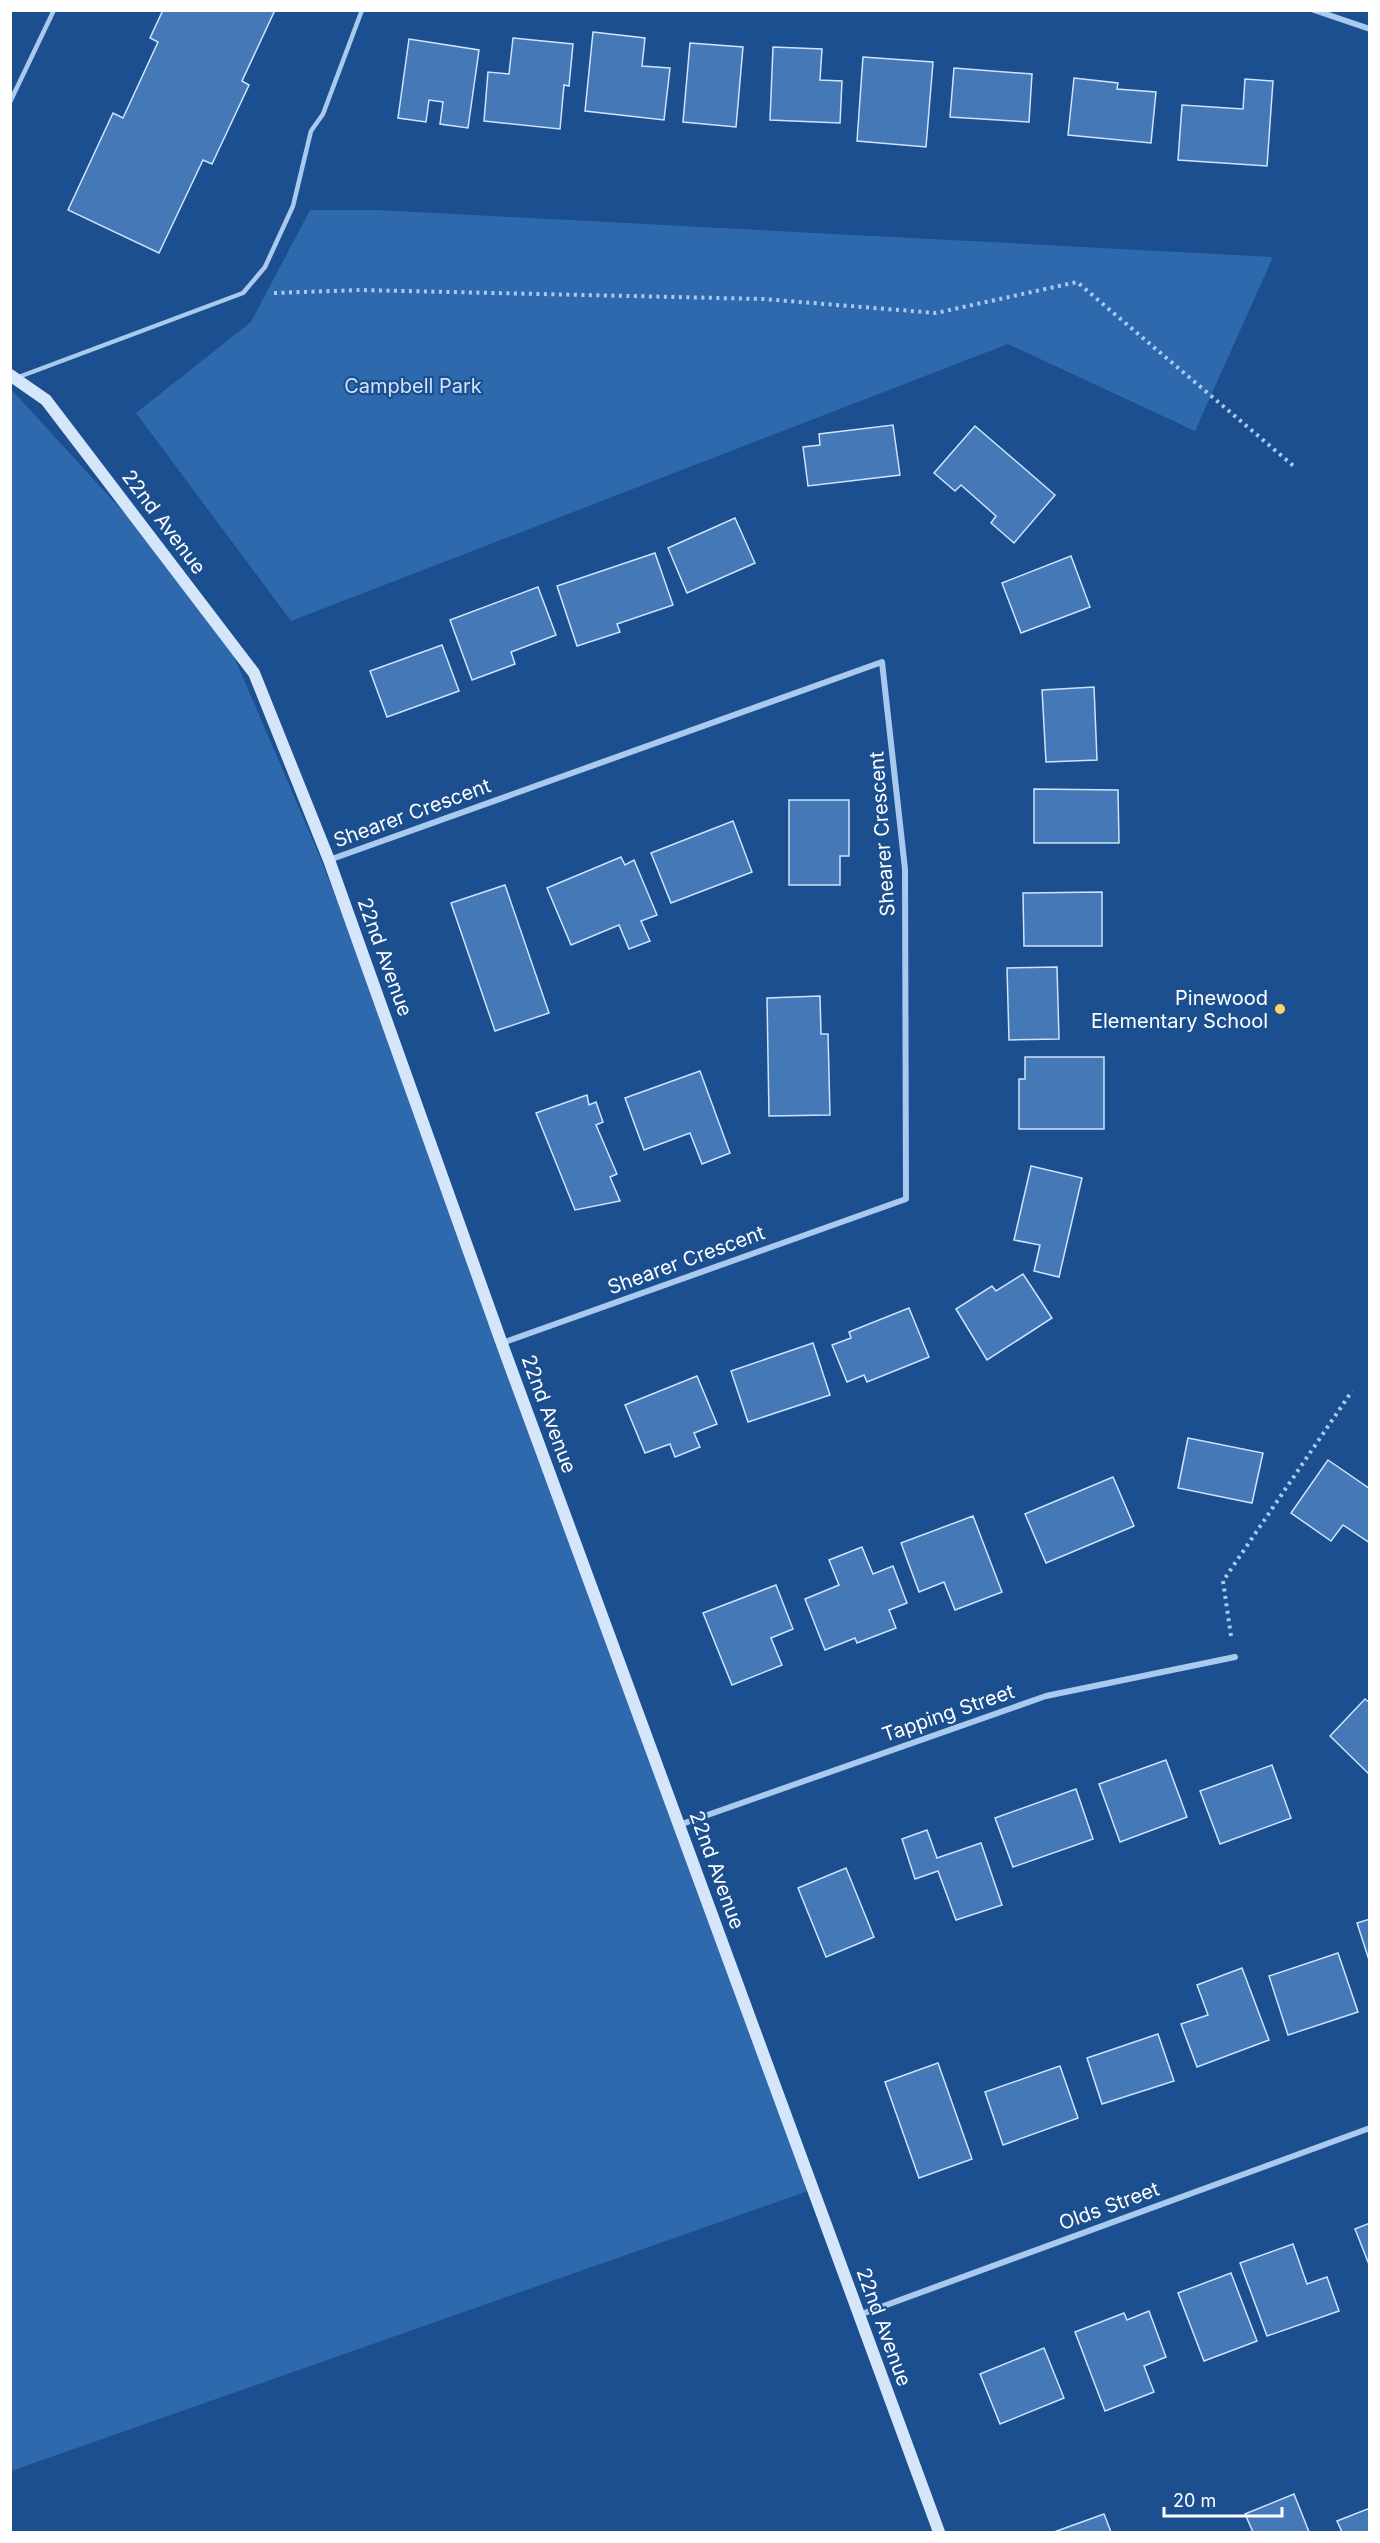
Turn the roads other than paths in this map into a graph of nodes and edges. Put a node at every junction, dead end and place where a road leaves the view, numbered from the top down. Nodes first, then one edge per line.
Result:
1 (54, 10) edge
2 (362, 10) edge
3 (1314, 10) edge
4 (1370, 28) edge
5 (10, 102) edge
6 (13, 377) edge
7 (329, 860) junction
8 (502, 1344) junction
9 (1235, 1657) road end
10 (679, 1825) junction
11 (1370, 2128) edge
12 (859, 2316) junction
13 (939, 2532) edge

1 - 5 lane
2 - 6 lane
3 - 4 street
6 - 7 street, 22nd Avenue
7 - 8 street, 22nd Avenue
7 - 8 street, Shearer Crescent
8 - 10 street, 22nd Avenue
9 - 10 street, Tapping Street
10 - 12 street, 22nd Avenue
11 - 12 street, Olds Street
12 - 13 street, 22nd Avenue

